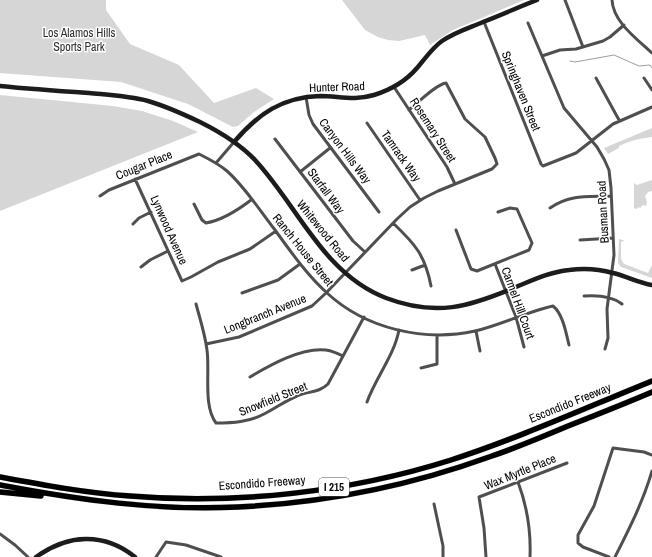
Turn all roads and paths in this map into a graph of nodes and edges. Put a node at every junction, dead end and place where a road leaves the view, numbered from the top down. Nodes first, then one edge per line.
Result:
1 (537, 0) edge
2 (565, 0) edge
3 (612, 0) edge
4 (484, 22) junction
5 (528, 23) dead end
6 (624, 25) junction
7 (583, 47) junction
8 (652, 53) edge
9 (542, 56) junction
10 (596, 78) dead end
11 (644, 78) dead end
12 (0, 86) edge
13 (394, 87) junction
14 (652, 90) edge
15 (306, 97) junction
16 (652, 107) edge
17 (409, 110) junction
18 (619, 120) junction
19 (367, 123) dead end
20 (275, 139) dead end
21 (592, 140) junction
22 (234, 142) junction
23 (330, 148) junction
24 (196, 154) joint
25 (216, 163) junction
26 (300, 172) junction
27 (135, 179) junction
28 (455, 184) junction
29 (100, 196) dead end
30 (611, 196) junction
31 (251, 200) junction
32 (420, 200) junction
33 (194, 204) dead end
34 (550, 208) dead end
35 (151, 212) junction
36 (380, 212) dead end
37 (498, 212) dead end
38 (393, 223) junction
39 (134, 224) dead end
40 (456, 230) dead end
41 (276, 232) junction
42 (613, 238) junction
43 (580, 240) dead end
44 (168, 251) junction
45 (365, 252) junction
46 (300, 264) junction
47 (495, 264) junction
48 (425, 265) junction
49 (141, 267) dead end
50 (412, 270) dead end
51 (612, 272) junction
52 (346, 273) junction
53 (652, 285) edge
54 (431, 286) dead end
55 (242, 292) dead end
56 (506, 292) junction
57 (326, 293) junction
58 (584, 296) dead end
59 (608, 297) junction
60 (196, 304) dead end
61 (622, 304) dead end
62 (364, 317) junction
63 (516, 317) junction
64 (399, 330) junction
65 (476, 331) junction
66 (437, 335) junction
67 (206, 344) junction
68 (569, 345) dead end
69 (524, 347) dead end
70 (605, 349) dead end
71 (480, 351) dead end
72 (343, 356) junction
73 (421, 368) dead end
74 (250, 377) dead end
75 (652, 381) edge
76 (652, 392) edge
77 (367, 402) dead end
78 (652, 455) edge
79 (567, 463) dead end
80 (652, 472) edge
81 (0, 477) edge
82 (518, 482) junction
83 (0, 485) edge
84 (0, 492) edge
85 (63, 497) junction
86 (434, 504) dead end
87 (0, 534) edge
88 (28, 557) edge
89 (36, 557) edge
90 (135, 557) edge
91 (156, 557) edge
92 (221, 557) edge
93 (443, 557) edge
94 (486, 557) edge
95 (530, 557) edge
96 (609, 557) edge
97 (615, 557) edge

1 - 4 main road, Hunter Road
2 - 7 street
3 - 6 street
4 - 13 main road, Hunter Road
4 - 21 street, Springhaven Street
5 - 9 street, Busman Road
6 - 7 street
6 - 8 street
7 - 9 street
9 - 21 street, Busman Road
10 - 18 street
11 - 14 street
12 - 22 main road, Whitewood Road
13 - 15 main road, Hunter Road
13 - 17 street, Rosemary Street
15 - 22 main road, Hunter Road
15 - 23 street, Canyon Hills Way
16 - 18 street
17 - 28 street, Rosemary Street
17 - 28 street, Longbranch Avenue
18 - 21 street
19 - 32 street, Tamrack Way
20 - 26 street, Starfall Way
21 - 30 street, Busman Road
22 - 25 street, Hunter Road
22 - 52 main road, Whitewood Road
23 - 26 street
23 - 36 street, Canyon Hills Way
24 - 25 street, Ranch House Street
24 - 27 street, Cougar Place
25 - 31 street, Ranch House Street
26 - 45 street, Starfall Way
27 - 29 street, Cougar Place
27 - 35 street, Lynwood Avenue
28 - 32 street, Longbranch Avenue
30 - 34 street
30 - 42 street, Busman Road
31 - 33 street
31 - 41 street, Ranch House Street
32 - 38 street, Longbranch Avenue
35 - 39 street
35 - 44 street, Lynwood Avenue
37 - 47 street
38 - 45 street, Longbranch Avenue
38 - 48 street
40 - 47 street
41 - 44 street, Lynwood Avenue
41 - 46 street, Ranch House Street
42 - 43 street
42 - 51 street, Busman Road
44 - 49 street
45 - 52 street, Longbranch Avenue
46 - 55 street
46 - 57 street, Ranch House Street
47 - 56 street, Carmel Hill Court
48 - 50 street
48 - 54 street
51 - 53 main road, Whitewood Road
51 - 56 main road, Whitewood Road
51 - 59 street, Busman Road
52 - 56 main road, Whitewood Road
52 - 57 street, Longbranch Avenue
56 - 63 street, Carmel Hill Court
57 - 62 street, Ranch House Street
57 - 67 street, Longbranch Avenue
58 - 59 street
59 - 61 street
59 - 70 street, Busman Road
60 - 67 street, Snowfield Street
62 - 64 street, Ranch House Street
62 - 72 street
63 - 65 street, Ranch House Street
63 - 68 street, Ranch House Street
63 - 69 street, Carmel Hill Court
64 - 66 street, Ranch House Street
64 - 77 street
65 - 66 street, Ranch House Street
65 - 71 street
66 - 73 street
67 - 72 street, Snowfield Street
72 - 74 street
75 - 81 highway, Escondido Freeway / I 215
76 - 85 highway, Escondido Freeway / I 215
78 - 96 street
79 - 82 street, Wax Myrtle Place
80 - 97 street
82 - 94 street, Wax Myrtle Place
82 - 95 street
83 - 85 highway, Escondido Freeway / I 215
84 - 85 highway
86 - 93 street
87 - 88 street
89 - 90 main road
91 - 92 street

